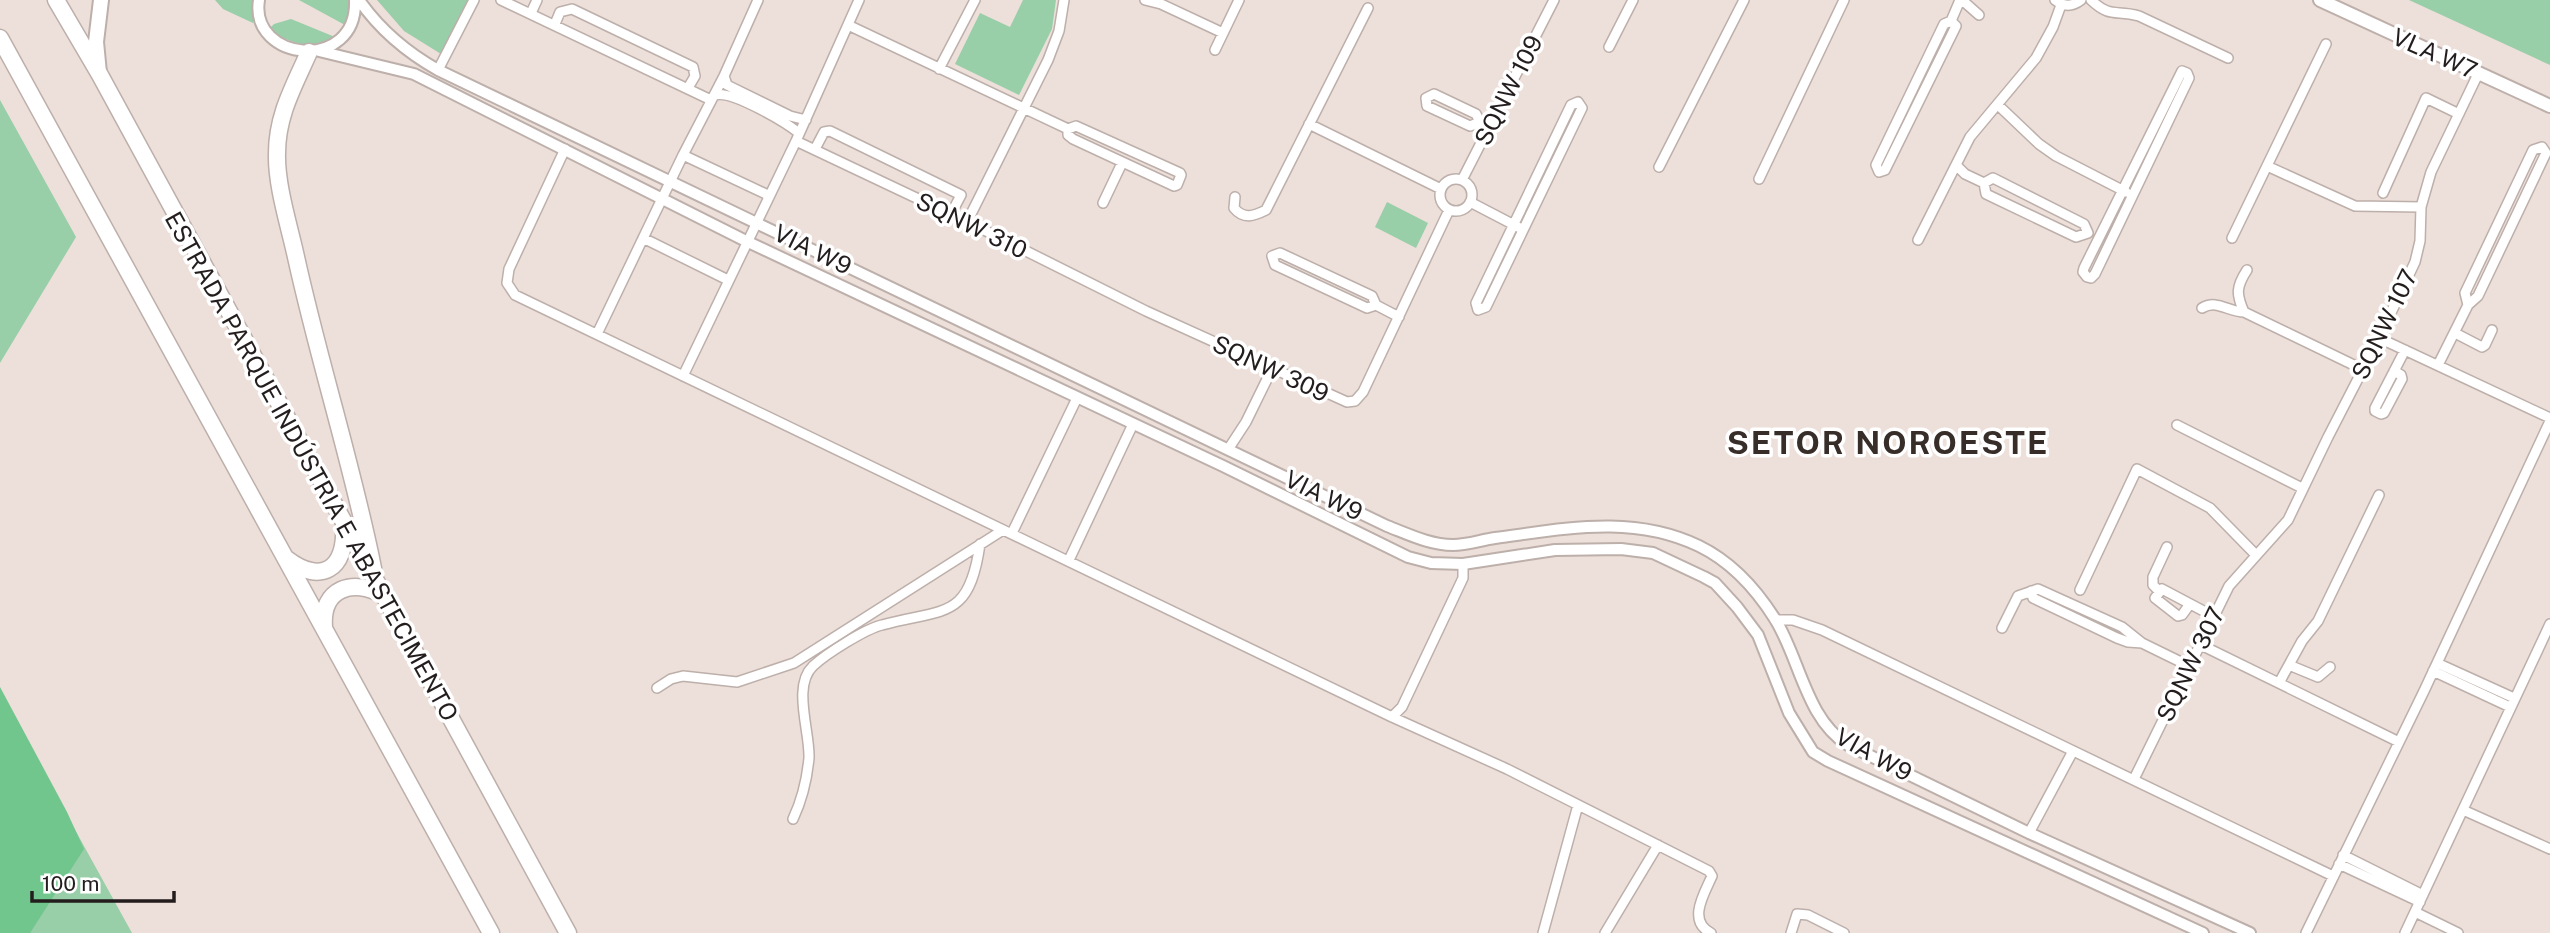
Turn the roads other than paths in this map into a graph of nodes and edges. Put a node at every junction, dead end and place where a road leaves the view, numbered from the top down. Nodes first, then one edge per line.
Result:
1 (56, 0) edge
2 (101, 0) edge
3 (259, 0) edge
4 (357, 0) edge
5 (501, 0) edge
6 (537, 0) edge
7 (758, 0) edge
8 (859, 0) edge
9 (975, 0) edge
10 (1064, 0) edge
11 (1145, 0) edge
12 (1239, 0) edge
13 (1554, 0) edge
14 (1633, 0) edge
15 (1744, 0) edge
16 (1844, 0) edge
17 (1961, 0) edge
18 (2081, 0) edge
19 (2091, 0) edge
20 (2320, 0) edge
21 (472, 1) edge
22 (2058, 2) edge
23 (1368, 8) dead end
24 (531, 13) junction
25 (1979, 15) dead end
26 (1951, 21) junction
27 (555, 24) junction
28 (848, 24) junction
29 (1223, 33) junction
30 (0, 38) edge
31 (2326, 44) dead end
32 (1609, 47) dead end
33 (1215, 50) dead end
34 (314, 51) junction
35 (2228, 58) dead end
36 (939, 69) junction
37 (438, 70) junction
38 (2479, 72) junction
39 (100, 75) junction
40 (724, 76) junction
41 (688, 88) junction
42 (713, 97) junction
43 (1998, 105) junction
44 (2550, 106) edge
45 (1023, 107) junction
46 (2459, 114) junction
47 (806, 120) junction
48 (1309, 124) junction
49 (1484, 124) junction
50 (1068, 129) junction
51 (797, 137) junction
52 (565, 149) junction
53 (815, 149) junction
54 (682, 155) junction
55 (1122, 163) junction
56 (1956, 165) junction
57 (2267, 166) junction
58 (1659, 167) dead end
59 (1759, 179) dead end
60 (1462, 180) junction
61 (670, 181) junction
62 (1984, 183) junction
63 (1441, 189) junction
64 (2123, 190) junction
65 (2383, 192) dead end
66 (768, 195) junction
67 (2133, 195) junction
68 (1235, 197) dead end
69 (662, 198) junction
70 (1470, 202) junction
71 (1103, 203) dead end
72 (2421, 207) junction
73 (1449, 210) junction
74 (951, 214) junction
75 (756, 222) junction
76 (967, 222) junction
77 (1513, 225) junction
78 (1523, 229) junction
79 (643, 238) junction
80 (2232, 238) dead end
81 (1918, 240) dead end
82 (747, 241) junction
83 (2247, 270) dead end
84 (728, 280) junction
85 (1376, 305) junction
86 (2468, 305) junction
87 (2202, 308) dead end
88 (1146, 311) joint
89 (2244, 312) junction
90 (1399, 317) junction
91 (2492, 330) dead end
92 (2455, 333) junction
93 (597, 334) junction
94 (2379, 338) junction
95 (2405, 350) junction
96 (2438, 365) junction
97 (1272, 369) junction
98 (2362, 369) junction
99 (2394, 372) dead end
100 (683, 376) junction
101 (1077, 398) junction
102 (2550, 419) edge
103 (1133, 424) junction
104 (2177, 425) dead end
105 (2328, 437) joint
106 (1229, 448) junction
107 (1223, 466) junction
108 (2302, 488) junction
109 (2379, 495) dead end
110 (344, 527) junction
111 (1007, 531) junction
112 (980, 544) junction
113 (2167, 547) dead end
114 (2256, 555) junction
115 (285, 558) junction
116 (1069, 560) junction
117 (1463, 564) junction
118 (380, 590) junction
119 (2080, 590) dead end
120 (2158, 590) junction
121 (2190, 604) junction
122 (2213, 616) junction
123 (1775, 620) junction
124 (2550, 624) edge
125 (2001, 628) dead end
126 (325, 629) junction
127 (2199, 644) junction
128 (2289, 665) junction
129 (2189, 666) junction
130 (2330, 667) dead end
131 (2435, 667) junction
132 (2279, 683) junction
133 (657, 688) dead end
134 (2512, 703) junction
135 (1392, 717) junction
136 (2399, 742) junction
137 (2073, 751) junction
138 (2134, 779) junction
139 (1578, 805) junction
140 (2463, 810) junction
141 (793, 820) dead end
142 (2029, 833) junction
143 (1658, 845) junction
144 (2550, 849) edge
145 (2341, 860) junction
146 (2333, 876) junction
147 (2421, 899) junction
148 (2415, 912) junction
149 (2309, 932) edge
150 (491, 933) edge
151 (568, 933) edge
152 (1544, 933) edge
153 (1605, 933) edge
154 (1711, 933) edge
155 (1791, 933) edge
156 (1844, 933) edge
157 (2203, 933) edge
158 (2250, 933) edge
159 (2405, 933) edge
160 (2458, 933) edge

1 - 39 highway, ESTRADA PARQUE INDÚSTRIA E ABASTECIMENTO
2 - 39 main road
3 - 34 street, VIA W9
4 - 34 street
4 - 37 street, VIA W9
5 - 24 street, SQNW 310
6 - 24 street
7 - 40 street
8 - 28 street
9 - 36 street
10 - 45 street
11 - 29 street
12 - 29 street
13 - 49 street, SQNW 109
14 - 32 street
15 - 58 street
16 - 59 street
17 - 25 street
17 - 26 street
18 - 22 street
19 - 35 street
20 - 38 main road, VLA W7
21 - 37 street
22 - 43 street
23 - 48 street
24 - 27 street, SQNW 310
26 - 26 street
27 - 41 street, SQNW 310
27 - 41 street
28 - 36 street
28 - 47 street
29 - 33 street
30 - 115 highway
31 - 57 street
34 - 52 street, VIA W9
34 - 118 highway
36 - 45 street
37 - 61 street, VIA W9
38 - 44 main road, VLA W7
38 - 46 street, SQNW 107
39 - 110 highway, ESTRADA PARQUE INDÚSTRIA E ABASTECIMENTO
40 - 42 street
40 - 47 street
41 - 42 street, SQNW 310
42 - 51 street, SQNW 310
42 - 54 street
43 - 56 street
43 - 64 street
45 - 50 street
45 - 76 street
46 - 65 street
46 - 72 street, SQNW 107
47 - 51 street
48 - 63 street
48 - 68 street
49 - 49 street
49 - 60 street, SQNW 109
50 - 55 street
50 - 55 street
51 - 53 street, SQNW 310
51 - 66 street
52 - 69 street, VIA W9
52 - 93 street
53 - 74 street, SQNW 310
53 - 74 street
54 - 61 street
54 - 66 street
55 - 71 street
56 - 62 street
56 - 81 street
57 - 72 street
57 - 80 street
60 - 63 street
60 - 70 street
61 - 69 street
61 - 75 street, VIA W9
62 - 62 street
63 - 73 street
64 - 67 street
64 - 67 street
64 - 67 street
66 - 75 street
69 - 79 street
69 - 82 street, VIA W9
70 - 73 street
70 - 77 street
72 - 94 street, SQNW 107
73 - 90 street, SQNW 309
74 - 76 street, SQNW 310
75 - 82 street
75 - 106 street, VIA W9
76 - 88 street, SQNW 310
77 - 78 street
77 - 78 street
77 - 78 street
79 - 84 street
79 - 93 street
82 - 84 street
82 - 101 street, VIA W9
83 - 89 street
84 - 100 street
85 - 85 street
85 - 90 street
86 - 86 street
86 - 92 street
87 - 89 street
88 - 97 street, SQNW 309
89 - 98 street
90 - 97 street, SQNW 309
91 - 92 street
92 - 96 street
93 - 100 street
94 - 95 street
94 - 98 street, SQNW 107
95 - 96 street
95 - 99 street
96 - 102 street
97 - 106 street
98 - 105 street, SQNW 107
100 - 111 street
101 - 103 street, VIA W9
101 - 111 street
102 - 131 street
103 - 107 street, VIA W9
103 - 116 street
104 - 108 street
105 - 108 street, SQNW 307
106 - 107 street
106 - 123 street, VIA W9
107 - 117 street, VIA W9
108 - 114 street, SQNW 307
109 - 128 street
110 - 115 highway
110 - 118 highway, ESTRADA PARQUE INDÚSTRIA E ABASTECIMENTO
111 - 112 street
111 - 116 street
112 - 133 street
112 - 141 street
113 - 120 street
114 - 119 street
114 - 122 street, SQNW 307
115 - 126 highway
116 - 135 street
117 - 135 street
117 - 157 street, VIA W9
118 - 126 highway
118 - 151 highway, ESTRADA PARQUE INDÚSTRIA E ABASTECIMENTO
120 - 121 street
120 - 121 street
121 - 122 street
122 - 127 street, SQNW 307
123 - 137 street
123 - 142 street, VIA W9
124 - 134 street
125 - 129 street
126 - 150 highway
127 - 129 street, SQNW 307
127 - 132 street
128 - 130 street
128 - 132 street
129 - 138 street, SQNW 307
131 - 134 street
131 - 136 street
132 - 136 street
134 - 140 street
135 - 139 street
136 - 145 street
137 - 138 street
137 - 142 street
138 - 146 street
139 - 143 street
139 - 152 street
140 - 144 street
140 - 147 street
142 - 158 street, VIA W9
143 - 153 street
143 - 154 street
145 - 146 street
145 - 147 street
146 - 149 street
147 - 148 street
148 - 159 street
148 - 160 street
155 - 156 street

